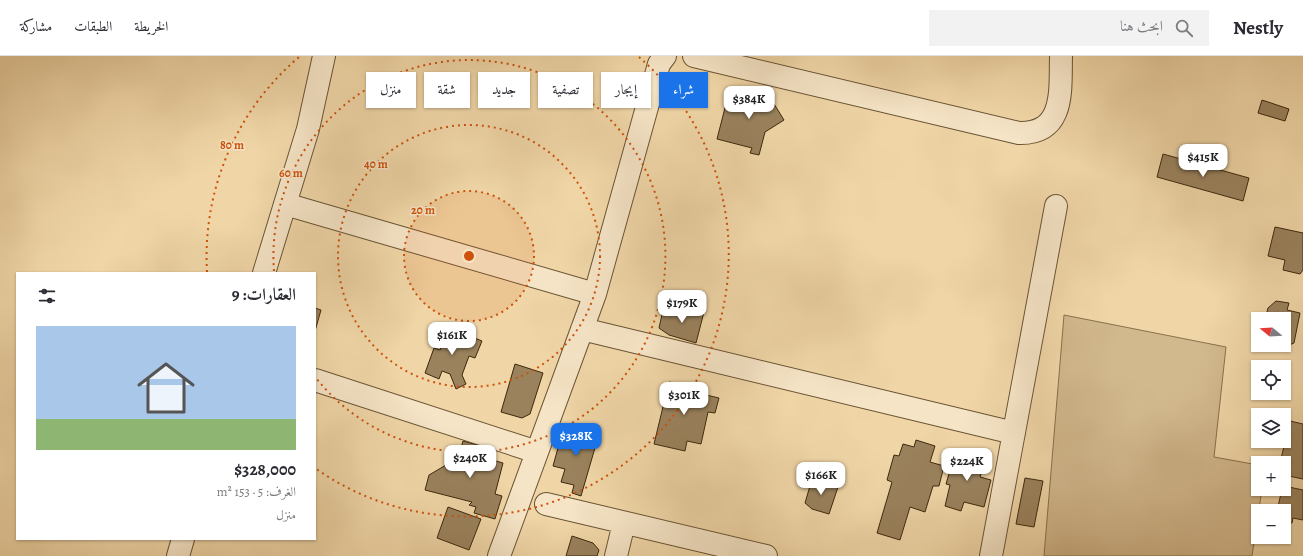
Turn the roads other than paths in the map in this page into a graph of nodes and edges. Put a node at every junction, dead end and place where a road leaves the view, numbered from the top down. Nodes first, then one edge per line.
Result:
1 (324, 56) edge
2 (665, 56) edge
3 (694, 56) edge
4 (1061, 56) edge
5 (285, 204) junction
6 (1056, 206) dead end
7 (264, 272) edge
8 (596, 294) junction
9 (582, 329) junction
10 (316, 380) edge
11 (1014, 432) junction
12 (537, 452) junction
13 (546, 504) dead end
14 (624, 523) junction
15 (183, 540) edge
16 (178, 556) edge
17 (500, 556) edge
18 (616, 556) edge
19 (766, 556) edge
20 (991, 556) edge

1 - 5 street
2 - 8 street
3 - 4 street
5 - 7 street
5 - 8 street
6 - 11 street
8 - 9 street
9 - 11 street
9 - 12 street
10 - 12 street
11 - 20 street
12 - 17 street
13 - 14 street
14 - 18 street
14 - 19 street
15 - 16 street

